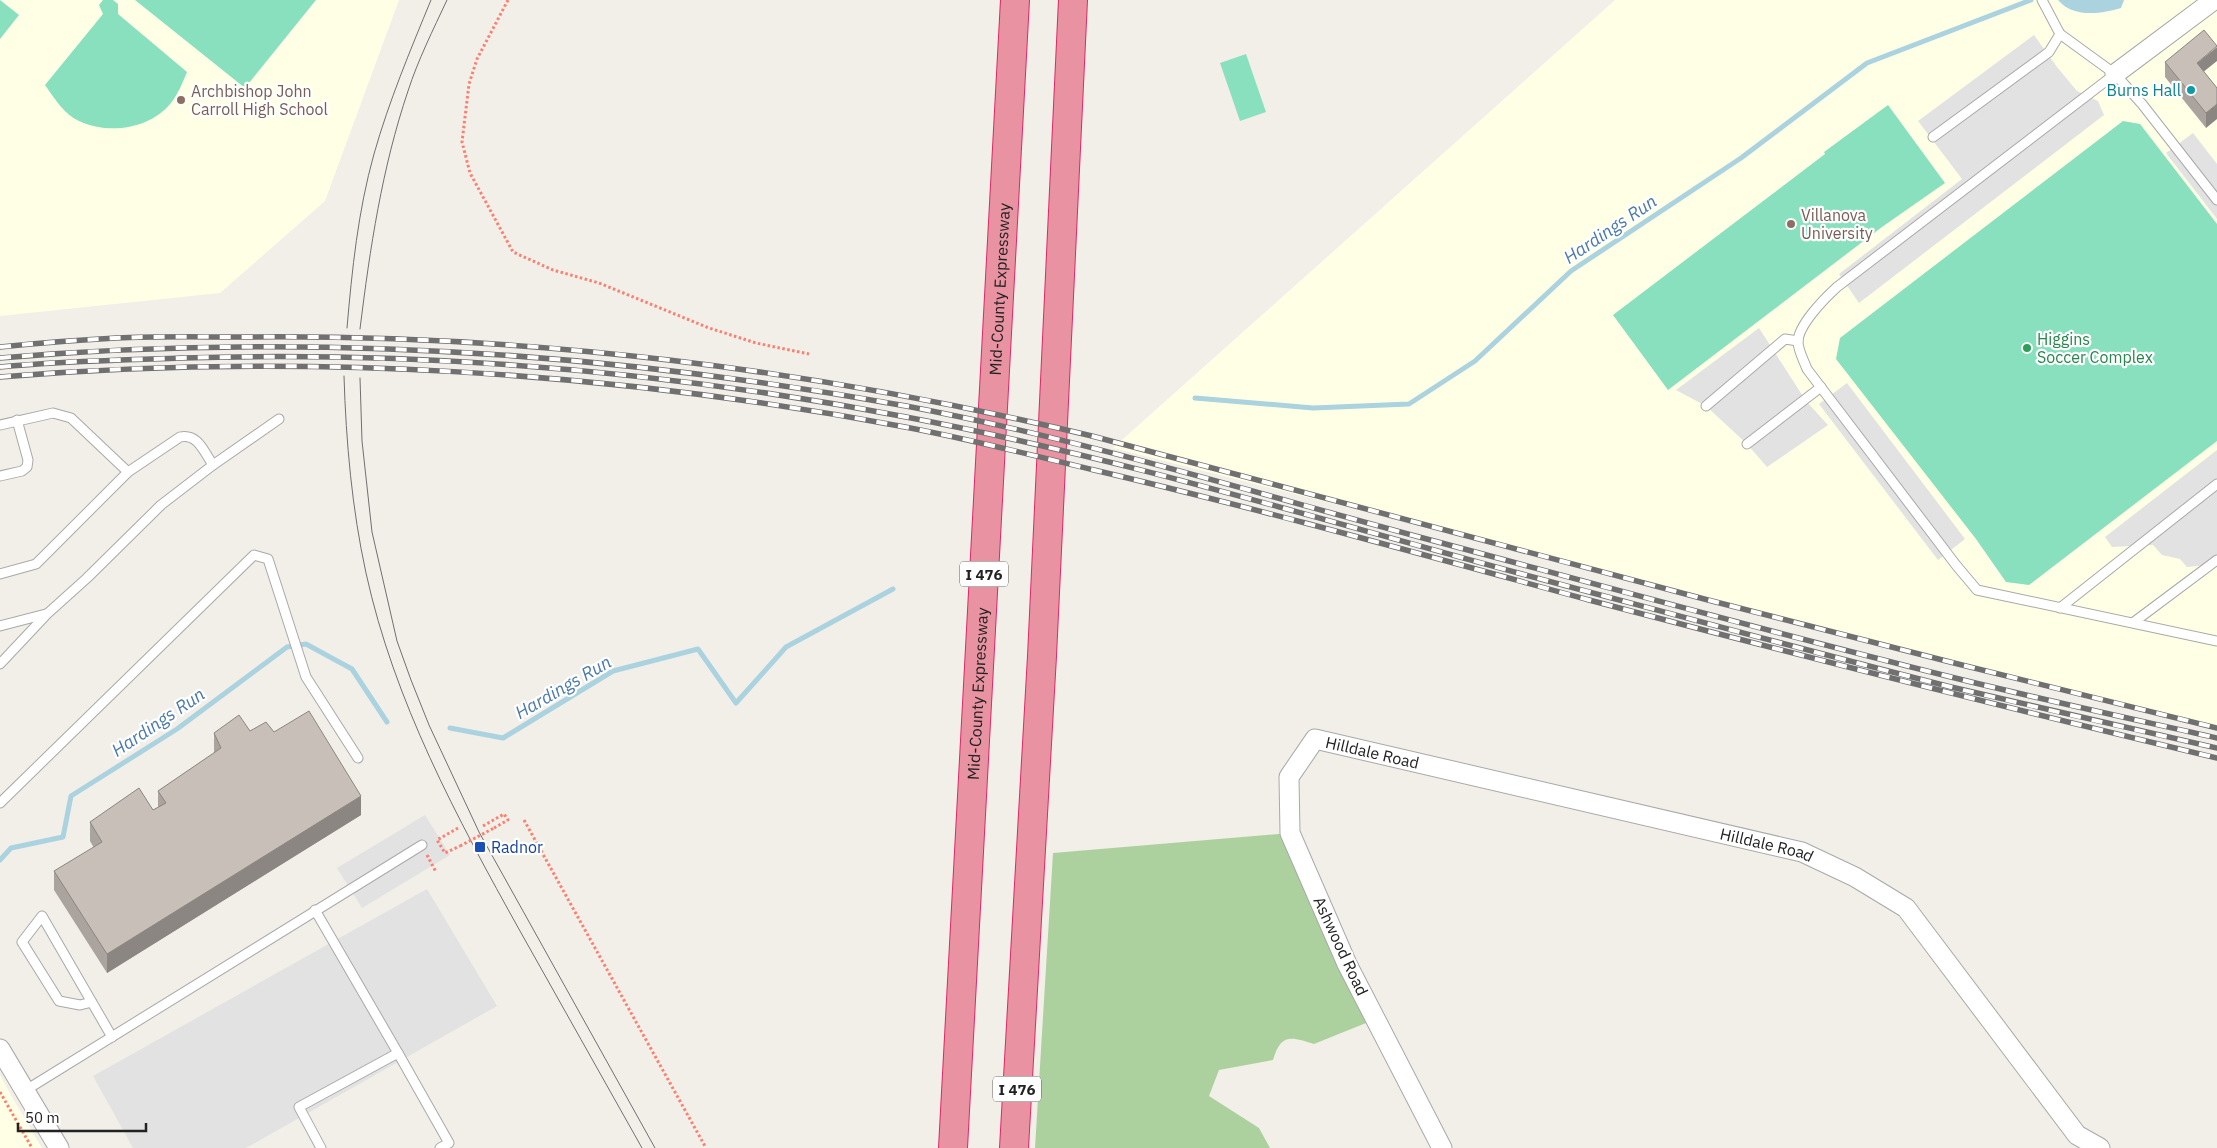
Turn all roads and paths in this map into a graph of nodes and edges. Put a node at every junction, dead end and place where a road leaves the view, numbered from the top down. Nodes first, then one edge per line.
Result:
1 (508, 0) edge
2 (1014, 0) edge
3 (1073, 0) edge
4 (2042, 0) edge
5 (2214, 0) edge
6 (2060, 34) junction
7 (2115, 74) junction
8 (1933, 137) dead end
9 (2217, 200) edge
10 (1798, 341) junction
11 (809, 354) dead end
12 (1821, 387) junction
13 (1706, 406) dead end
14 (280, 419) dead end
15 (17, 420) junction
16 (0, 425) edge
17 (1747, 444) dead end
18 (213, 465) junction
19 (128, 472) junction
20 (0, 476) edge
21 (2217, 484) edge
22 (2217, 560) edge
23 (0, 574) edge
24 (2060, 608) junction
25 (47, 614) junction
26 (2134, 622) junction
27 (0, 626) edge
28 (2217, 641) edge
29 (0, 664) edge
30 (1315, 738) joint
31 (358, 758) dead end
32 (0, 803) edge
33 (524, 820) dead end
34 (483, 826) dead end
35 (458, 828) dead end
36 (422, 845) joint
37 (436, 872) dead end
38 (315, 910) junction
39 (92, 1002) junction
40 (1020, 1030) junction
41 (112, 1036) junction
42 (0, 1049) edge
43 (398, 1053) junction
44 (26, 1090) junction
45 (0, 1092) edge
46 (1436, 1146) edge
47 (32, 1148) edge
48 (59, 1148) edge
49 (321, 1148) edge
50 (440, 1148) edge
51 (706, 1148) edge
52 (953, 1148) edge
53 (1014, 1148) edge
54 (1028, 1148) edge
55 (2100, 1148) edge

1 - 11 path
2 - 52 highway, Mid-County Expressway / I 476
3 - 40 highway, I 476
4 - 6 lane
5 - 7 street
6 - 7 lane
6 - 8 lane
7 - 9 lane
7 - 10 lane
10 - 12 lane
10 - 13 lane
12 - 17 lane
12 - 24 lane
14 - 18 lane
15 - 16 lane
15 - 19 lane
15 - 20 lane
18 - 19 lane
18 - 25 lane
19 - 23 lane
21 - 24 lane
22 - 26 lane
24 - 26 lane
25 - 27 lane
25 - 29 lane
26 - 28 lane
30 - 46 street, Ashwood Road
30 - 55 street, Hilldale Road
31 - 32 lane
33 - 51 path
34 - 35 path, bridge
36 - 37 path
36 - 38 lane
38 - 41 lane
38 - 43 lane
39 - 39 lane
39 - 41 lane
40 - 53 highway, I 476
40 - 54 highway
41 - 44 lane
42 - 44 street
43 - 49 lane
43 - 50 lane
44 - 48 street
45 - 47 path

